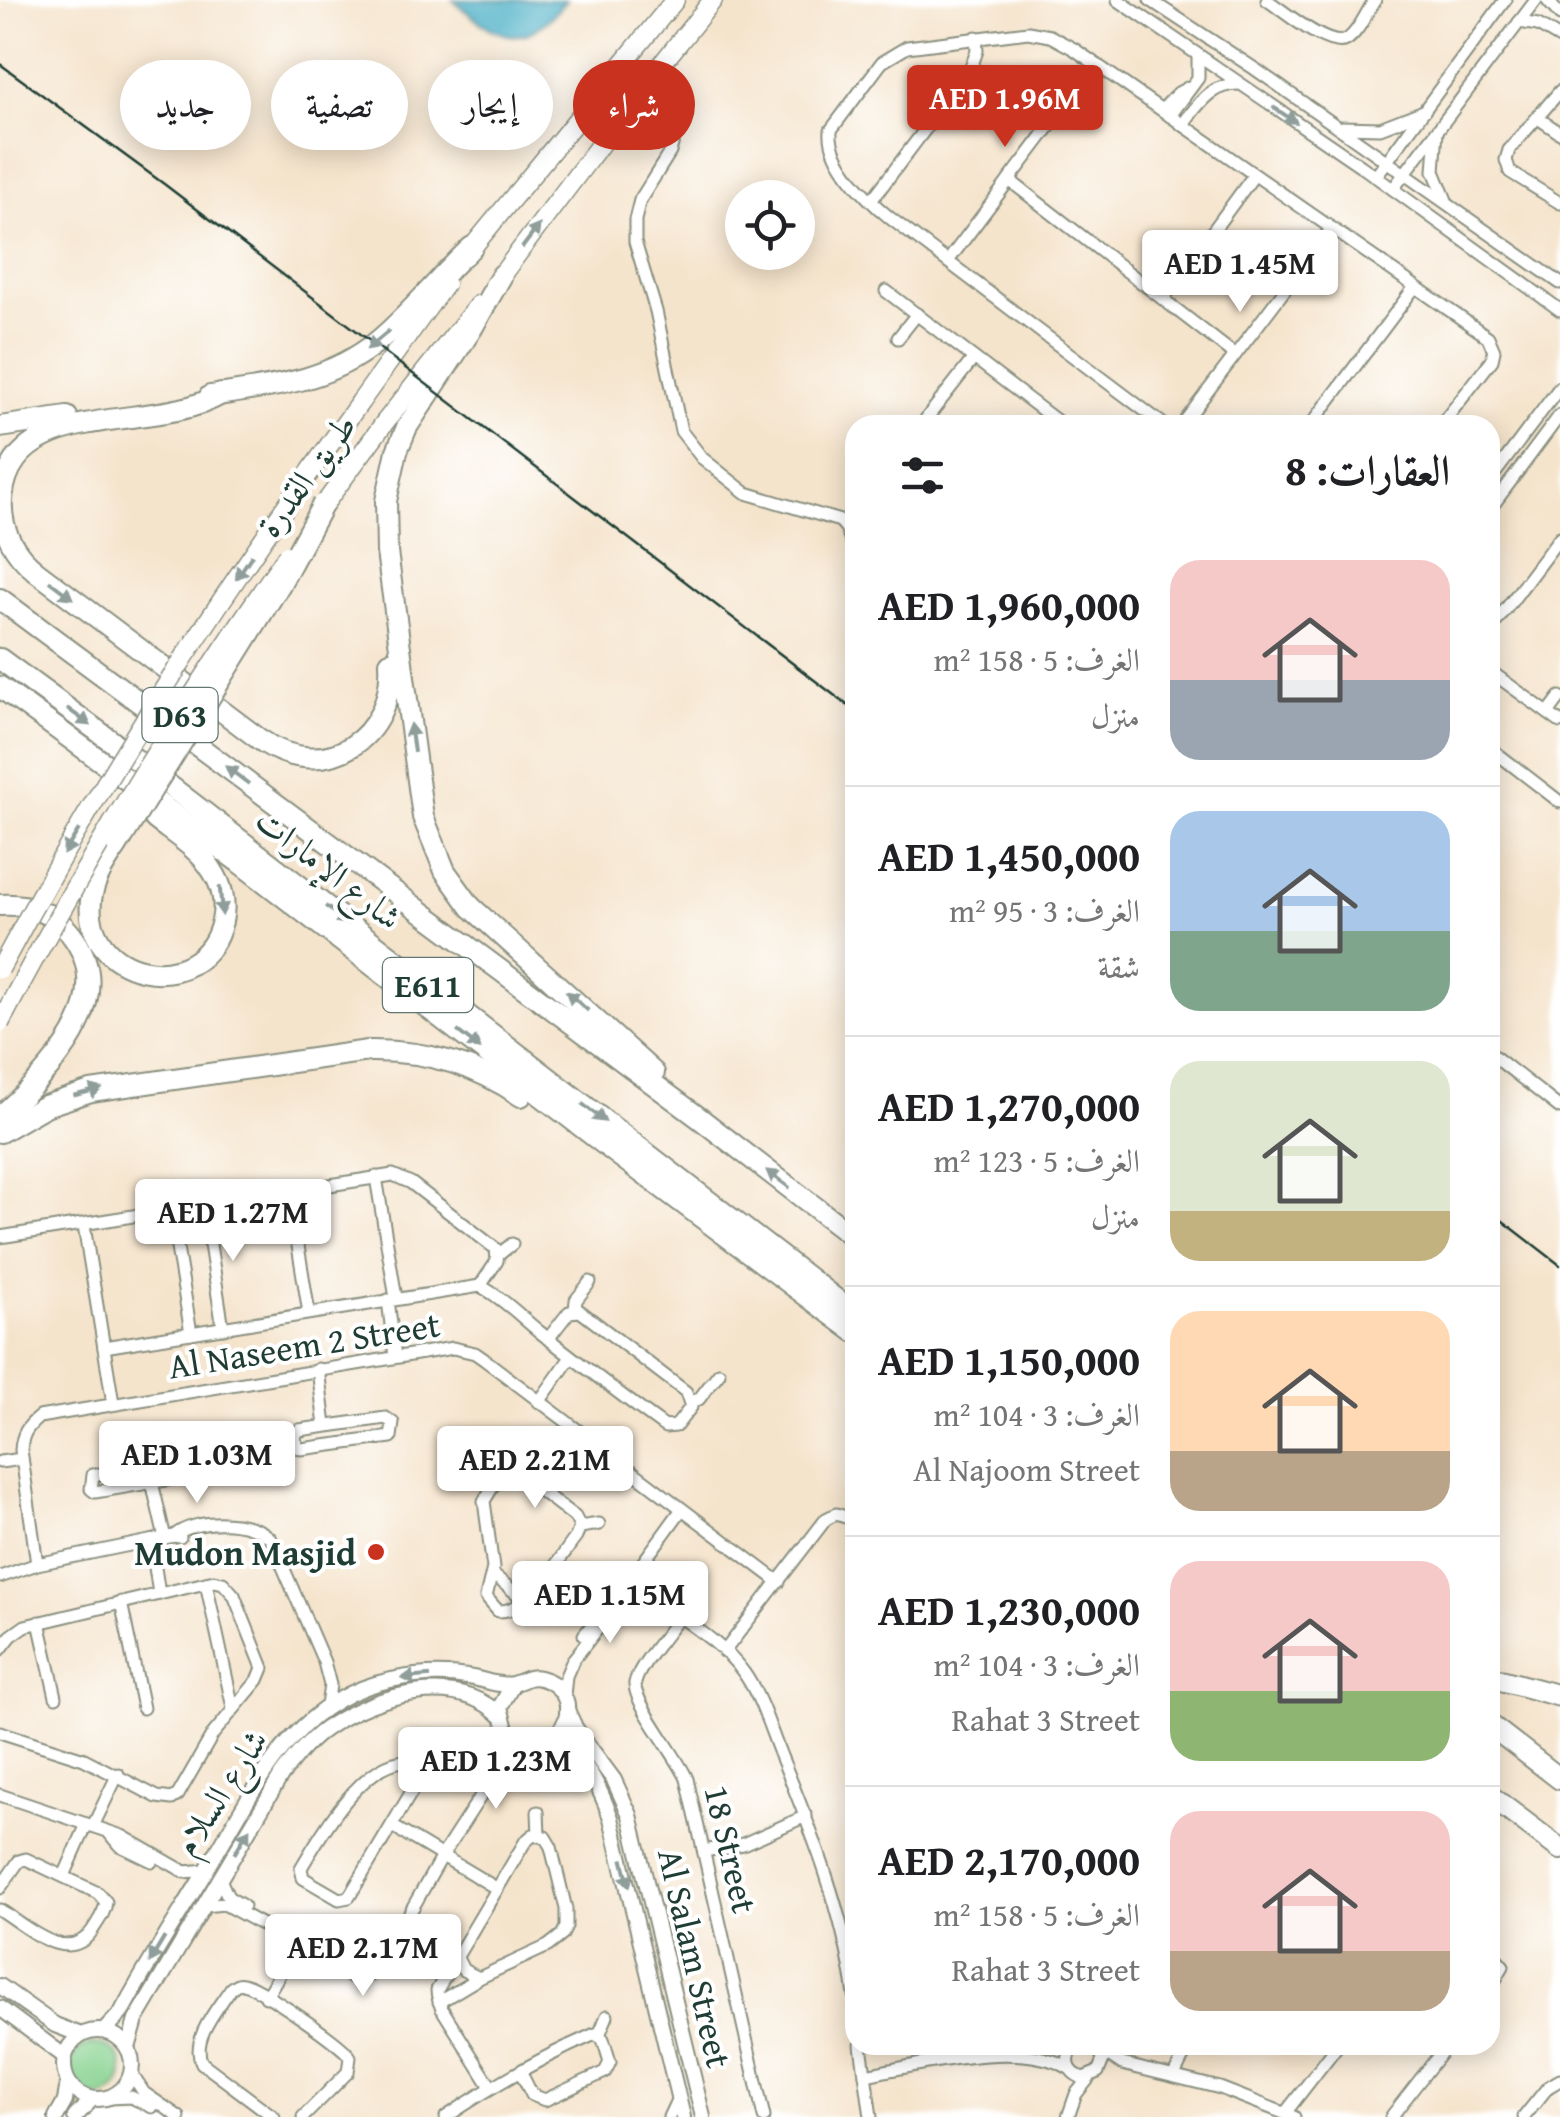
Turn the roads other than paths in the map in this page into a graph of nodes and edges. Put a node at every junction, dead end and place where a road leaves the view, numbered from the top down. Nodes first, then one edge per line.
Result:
1 (675, 0) edge
2 (714, 0) edge
3 (1118, 0) edge
4 (1150, 0) edge
5 (1268, 0) edge
6 (1375, 0) edge
7 (1505, 0) edge
8 (1536, 0) edge
9 (1547, 0) edge
10 (1560, 16) edge
11 (1519, 22) junction
12 (1556, 35) edge
13 (976, 38) junction
14 (1560, 48) edge
15 (1198, 56) junction
16 (665, 60) edge
17 (1096, 64) junction
18 (1195, 82) junction
19 (1240, 84) junction
20 (1212, 90) junction
21 (1560, 91) edge
22 (1424, 111) junction
23 (1166, 113) junction
24 (1538, 118) junction
25 (1182, 125) junction
26 (1337, 127) junction
27 (1438, 127) junction
28 (1560, 133) edge
29 (596, 150) edge
30 (670, 150) edge
31 (1387, 162) junction
32 (1404, 174) junction
33 (1254, 175) junction
34 (1376, 176) junction
35 (1009, 180) junction
36 (1393, 189) junction
37 (871, 201) junction
38 (1560, 203) edge
39 (1452, 207) junction
40 (1331, 229) junction
41 (472, 247) junction
42 (948, 261) junction
43 (502, 275) junction
44 (1560, 283) edge
45 (1414, 288) junction
46 (886, 291) dead end
47 (1163, 299) junction
48 (1557, 310) edge
49 (917, 314) junction
50 (898, 338) dead end
51 (1235, 355) junction
52 (974, 358) junction
53 (1560, 387) edge
54 (221, 394) junction
55 (929, 415) edge
56 (1049, 415) edge
57 (1151, 415) edge
58 (1190, 415) edge
59 (1319, 415) edge
60 (1449, 415) edge
61 (1560, 415) edge
62 (0, 427) edge
63 (1500, 467) edge
64 (1500, 496) edge
65 (323, 504) junction
66 (845, 527) edge
67 (1560, 537) edge
68 (390, 571) junction
69 (0, 600) edge
70 (1500, 617) edge
71 (0, 659) edge
72 (1500, 678) edge
73 (0, 687) edge
74 (1560, 697) edge
75 (0, 698) edge
76 (1548, 713) junction
77 (1560, 722) edge
78 (1500, 756) edge
79 (1560, 802) edge
80 (0, 906) edge
81 (0, 914) edge
82 (0, 969) edge
83 (0, 1023) edge
84 (1500, 1062) edge
85 (1560, 1107) edge
86 (5, 1112) edge
87 (698, 1117) junction
88 (0, 1132) edge
89 (376, 1176) junction
90 (289, 1192) junction
91 (204, 1206) junction
92 (171, 1211) junction
93 (84, 1226) junction
94 (845, 1230) edge
95 (0, 1237) edge
96 (512, 1244) dead end
97 (498, 1255) junction
98 (590, 1282) dead end
99 (480, 1286) junction
100 (392, 1299) junction
101 (845, 1306) edge
102 (575, 1310) junction
103 (309, 1312) junction
104 (845, 1325) edge
105 (223, 1328) junction
106 (191, 1333) junction
107 (845, 1333) edge
108 (548, 1339) junction
109 (104, 1346) junction
110 (571, 1356) junction
111 (395, 1357) junction
112 (318, 1369) junction
113 (719, 1373) dead end
114 (538, 1402) junction
115 (692, 1402) junction
116 (113, 1403) junction
117 (325, 1426) junction
118 (581, 1435) junction
119 (22, 1459) junction
120 (0, 1462) edge
121 (152, 1482) junction
122 (538, 1488) junction
123 (682, 1509) junction
124 (845, 1517) edge
125 (599, 1524) dead end
126 (580, 1527) junction
127 (170, 1537) junction
128 (150, 1541) junction
129 (37, 1564) junction
130 (492, 1574) junction
131 (0, 1577) edge
132 (779, 1582) junction
133 (206, 1583) junction
134 (159, 1594) junction
135 (650, 1595) dead end
136 (526, 1601) junction
137 (121, 1602) junction
138 (600, 1618) junction
139 (679, 1618) junction
140 (39, 1622) junction
141 (0, 1650) edge
142 (724, 1652) junction
143 (324, 1662) junction
144 (538, 1677) junction
145 (1500, 1680) edge
146 (513, 1684) junction
147 (353, 1692) junction
148 (1560, 1696) edge
149 (56, 1697) dead end
150 (565, 1703) junction
151 (327, 1706) junction
152 (143, 1708) dead end
153 (233, 1708) junction
154 (500, 1716) junction
155 (0, 1732) edge
156 (1500, 1733) edge
157 (525, 1742) junction
158 (542, 1743) junction
159 (118, 1774) junction
160 (1560, 1778) edge
161 (0, 1795) edge
162 (1500, 1804) edge
163 (538, 1812) dead end
164 (806, 1816) junction
165 (90, 1825) junction
166 (392, 1826) junction
167 (539, 1835) junction
168 (1560, 1849) edge
169 (704, 1851) junction
170 (442, 1856) junction
171 (151, 1857) junction
172 (206, 1870) junction
173 (64, 1876) junction
174 (220, 1879) junction
175 (0, 1888) edge
176 (496, 1888) junction
177 (187, 1900) junction
178 (204, 1906) junction
179 (0, 1910) edge
180 (245, 1912) junction
181 (845, 1939) edge
182 (294, 1942) junction
183 (456, 1956) junction
184 (479, 1978) junction
185 (0, 1986) edge
186 (266, 1997) junction
187 (438, 2002) junction
188 (0, 2008) edge
189 (607, 2016) dead end
190 (104, 2031) junction
191 (81, 2035) junction
192 (599, 2036) junction
193 (128, 2048) junction
194 (862, 2055) edge
195 (963, 2055) edge
196 (1017, 2055) edge
197 (1052, 2055) edge
198 (1073, 2055) edge
199 (1100, 2055) edge
200 (1109, 2055) edge
201 (1184, 2055) edge
202 (1331, 2055) edge
203 (1439, 2055) edge
204 (64, 2056) junction
205 (1042, 2058) junction
206 (1131, 2067) junction
207 (1071, 2070) junction
208 (520, 2071) junction
209 (131, 2073) junction
210 (865, 2075) junction
211 (1094, 2075) junction
212 (1174, 2075) junction
213 (1560, 2076) edge
214 (68, 2082) junction
215 (491, 2087) junction
216 (109, 2098) junction
217 (678, 2098) junction
218 (1074, 2098) junction
219 (92, 2099) junction
220 (1290, 2115) edge
221 (56, 2117) edge
222 (75, 2117) edge
223 (166, 2117) edge
224 (179, 2117) edge
225 (274, 2117) edge
226 (303, 2117) edge
227 (446, 2117) edge
228 (669, 2117) edge
229 (683, 2117) edge
230 (702, 2117) edge
231 (764, 2117) edge
232 (871, 2117) edge
233 (1068, 2117) edge
234 (1391, 2117) edge
235 (1524, 2117) edge

1 - 41 main road, طريق القدرة / D63
2 - 16 main road, طريق القدرة / D63
3 - 15 street
4 - 26 street
5 - 6 street
7 - 22 street
8 - 11 street
9 - 10 street
11 - 12 street
11 - 27 street
12 - 14 street
13 - 17 street
13 - 37 street
13 - 37 street
15 - 18 street
15 - 19 street
17 - 23 street
17 - 35 street
18 - 20 street
18 - 23 street
19 - 20 street
19 -> 34 street
20 - 25 street
21 - 24 street
22 - 26 street
22 - 31 street
23 - 25 street
24 - 28 street
24 - 38 street
25 - 33 street
26 - 31 street
27 - 32 street
27 - 39 street
43 -> 29 main road, طريق القدرة / D63
30 - 66 street
31 - 32 street
31 - 34 street
32 - 36 street
32 - 39 street
33 - 40 street
33 - 47 street
34 - 36 street
35 - 42 street
35 - 47 street
36 - 48 street
37 - 42 street
39 - 44 street
40 - 45 street
40 - 51 street
41 -> 54 highway
41 -> 82 main road, طريق القدرة / D63, bridge
42 - 57 street
43 - 65 main road, طريق القدرة / D63, bridge
43 - 68 highway
45 - 59 street
45 - 60 street
46 - 49 street
47 - 51 street
49 - 50 street
49 - 52 street
51 - 58 street
52 - 55 street
52 - 56 street
53 - 63 street
54 - 62 highway
54 -> 68 highway
61 - 64 street
75 -> 65 highway, bridge
65 - 83 main road, طريق القدرة / D63, bridge
67 - 70 street
87 -> 68 highway
87 -> 69 highway, شارع الإمارات / E611
71 -> 101 highway, شارع الإمارات / E611
72 - 76 street
73 -> 104 highway
74 - 76 street
76 - 77 street
78 - 79 street
80 - 86 highway
81 - 86 highway
84 - 85 street
94 -> 87 highway, شارع الإمارات / E611
88 -> 107 highway
89 - 90 street
89 - 97 street
89 - 100 street
90 - 91 street
90 - 103 street
91 - 92 street
91 - 105 street
92 - 93 street
92 - 106 street
93 - 95 street
93 - 109 street
96 - 97 street
97 - 99 street
98 - 102 street
99 - 100 street
99 - 108 street
100 - 103 street
100 - 111 street
102 - 108 street
102 - 115 street
103 - 105 street
105 - 106 street
106 - 109 street
108 - 110 street
109 - 116 street
110 - 114 street
110 - 115 street
111 - 112 street, Al Naseem 2 Street
111 - 114 street, Al Naseem 2 Street
112 - 116 street, Al Naseem 2 Street
112 - 117 street
113 - 115 street
114 - 118 street, Al Naseem 2 Street
116 - 119 street, Al Naseem 2 Street
117 - 117 street
118 - 122 street
118 - 123 street, Al Naseem 2 Street
119 - 120 street
119 - 129 street
121 - 121 street
121 - 127 street
122 - 126 street
122 - 130 street
123 - 132 street, Al Naseem 2 Street
123 - 138 street
124 - 132 street
125 - 126 street
126 - 136 street
127 - 128 street
127 - 143 street
128 - 129 street
128 - 134 street
129 - 131 street
130 - 136 street
130 - 136 street
132 - 142 street
133 - 134 street
133 - 153 street
133 - 153 street
134 - 137 street
135 - 139 street
137 - 140 street
137 - 152 street
138 - 144 street
138 - 150 street
139 - 142 street
139 - 169 street, 18 Street
140 - 141 street
140 - 149 street
142 - 164 street
143 - 147 street
143 - 151 street
144 - 146 street
144 - 150 street
145 - 148 highway
146 -> 147 street, شارع السلام
146 - 154 street
147 - 151 street, شارع السلام
150 - 158 street
150 - 230 street, Al Salam Street
151 - 172 street, شارع السلام
153 - 159 street
154 - 157 street
174 -> 154 street, شارع السلام
155 - 159 street
156 - 160 highway
157 - 158 street
157 - 170 street
158 -> 217 street, Al Salam Street
159 - 165 street
161 - 165 street
162 - 168 highway
163 - 167 street
164 - 169 street
164 - 181 street
165 - 171 street
165 - 173 street
166 - 166 street
166 - 170 street
167 - 176 street
167 - 184 street
169 - 231 street, 18 Street
170 - 176 street
170 - 182 street
171 - 172 street
171 - 177 street
172 - 177 street, شارع السلام
173 - 175 street
173 - 179 street
174 - 178 street, شارع السلام
174 - 180 street
176 - 183 street
177 -> 190 street, شارع السلام
178 - 180 street
178 - 193 street, شارع السلام
180 - 182 street
182 - 186 street
183 - 184 street
183 - 187 street
184 - 187 street
185 - 191 street
186 - 225 street
186 - 226 street
187 - 215 street
188 - 204 street
189 - 192 street
190 - 191 street
190 - 193 street
191 - 204 street
192 - 208 street
192 - 208 street
193 - 209 street
194 - 210 street
195 - 210 street
196 - 205 street
197 - 205 street
198 - 207 street
199 - 211 street
200 - 206 street
201 - 212 street
202 - 220 street
203 - 234 street
204 - 214 street
205 - 207 street
206 - 211 street
206 - 212 street
207 - 211 street
207 - 218 street
208 - 215 street
209 - 216 street
209 - 224 street
210 - 232 street
211 - 218 street
212 - 220 street
213 - 235 street
214 - 219 street
214 - 221 street
215 - 227 street
216 - 219 street
216 - 223 street
217 - 228 street
217 - 229 street, Al Salam Street
218 - 233 street
219 - 222 street

